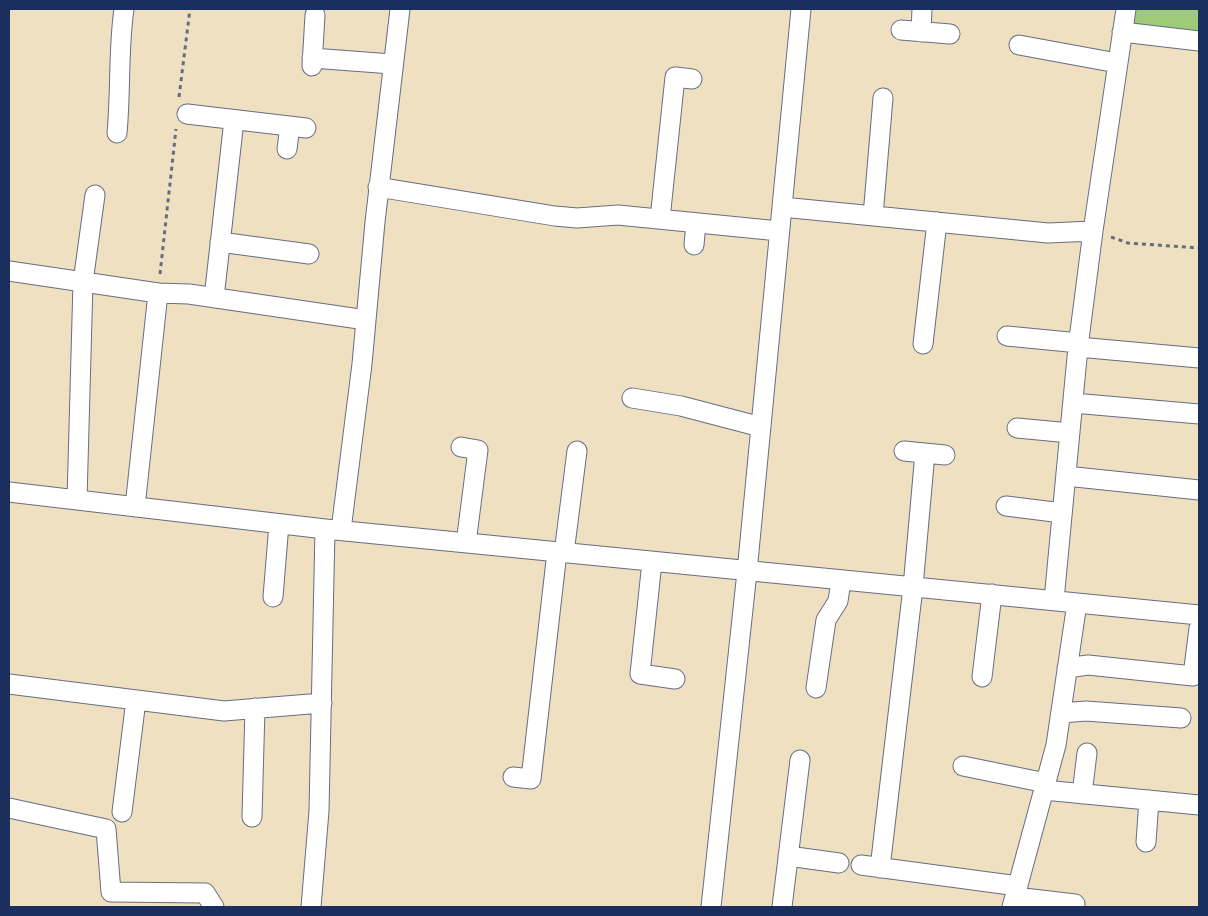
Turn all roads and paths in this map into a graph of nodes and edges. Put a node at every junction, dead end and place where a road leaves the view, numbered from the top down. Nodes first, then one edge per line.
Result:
1 (124, 9) edge
2 (190, 9) edge
3 (400, 9) edge
4 (801, 9) edge
5 (922, 9) edge
6 (1126, 9) edge
7 (315, 15) dead end
8 (901, 30) dead end
9 (921, 32) junction
10 (1122, 32) junction
11 (950, 34) dead end
12 (1199, 41) edge
13 (1020, 45) dead end
14 (1118, 63) junction
15 (392, 64) junction
16 (692, 79) dead end
17 (883, 98) dead end
18 (181, 114) junction
19 (234, 120) junction
20 (117, 133) dead end
21 (287, 149) dead end
22 (378, 187) junction
23 (94, 195) dead end
24 (782, 207) junction
25 (873, 216) junction
26 (660, 219) junction
27 (696, 222) junction
28 (937, 222) junction
29 (779, 230) junction
30 (1093, 231) junction
31 (220, 242) junction
32 (694, 245) dead end
33 (1199, 248) edge
34 (309, 254) dead end
35 (9, 271) edge
36 (83, 282) junction
37 (158, 293) junction
38 (214, 298) junction
39 (366, 320) junction
40 (1007, 336) dead end
41 (923, 344) dead end
42 (1078, 345) junction
43 (1199, 358) edge
44 (632, 398) dead end
45 (1073, 403) junction
46 (1199, 414) edge
47 (761, 427) junction
48 (1017, 428) dead end
49 (1070, 433) junction
50 (461, 448) dead end
51 (577, 451) dead end
52 (904, 451) dead end
53 (925, 453) junction
54 (945, 455) dead end
55 (1066, 476) junction
56 (1199, 490) edge
57 (9, 492) edge
58 (77, 500) junction
59 (1006, 506) dead end
60 (135, 508) junction
61 (1062, 513) junction
62 (279, 524) junction
63 (333, 530) junction
64 (466, 543) junction
65 (561, 553) junction
66 (652, 562) junction
67 (747, 572) junction
68 (841, 580) junction
69 (913, 587) junction
70 (992, 594) junction
71 (273, 597) dead end
72 (1054, 600) junction
73 (1077, 604) junction
74 (1199, 615) edge
75 (1199, 628) edge
76 (1067, 668) junction
77 (982, 677) dead end
78 (675, 678) dead end
79 (9, 684) edge
80 (816, 688) dead end
81 (136, 700) junction
82 (322, 703) junction
83 (255, 708) junction
84 (1061, 713) junction
85 (1181, 718) dead end
86 (1087, 754) dead end
87 (800, 760) dead end
88 (962, 766) dead end
89 (513, 777) dead end
90 (1045, 786) junction
91 (1082, 794) junction
92 (1149, 800) junction
93 (1199, 804) edge
94 (9, 808) edge
95 (122, 812) dead end
96 (252, 817) dead end
97 (1146, 842) dead end
98 (788, 856) junction
99 (839, 864) dead end
100 (861, 865) dead end
101 (880, 868) junction
102 (1015, 897) edge
103 (1075, 904) dead end
104 (214, 907) edge
105 (311, 907) edge
106 (711, 907) edge
107 (782, 907) edge

1 - 20 street
2 - 18 path
3 - 15 street
4 - 24 street
5 - 9 street
6 - 10 street
7 - 15 street
8 - 9 street
9 - 11 street
10 - 12 street
10 - 14 street
13 - 14 street
14 - 30 street
15 - 22 street
16 - 26 street
17 - 25 street
18 - 19 street
18 - 37 path
19 - 21 street
19 - 31 street
22 - 26 street
22 - 39 street
23 - 36 street
24 - 25 street
24 - 29 street
25 - 28 street
26 - 27 street
27 - 29 street
27 - 32 street
28 - 30 street
28 - 41 street
29 - 47 street
30 - 33 path
30 - 42 street
31 - 34 street
31 - 38 street
35 - 36 street
36 - 37 street
36 - 58 street
37 - 38 street
37 - 60 street
38 - 39 street
39 - 63 street
40 - 42 street
42 - 43 street
42 - 45 street
44 - 47 street
45 - 46 street
45 - 49 street
47 - 67 street
48 - 49 street
49 - 55 street
50 - 64 street
51 - 65 street
52 - 53 street
53 - 54 street
53 - 69 street
55 - 56 street
55 - 61 street
57 - 58 street
58 - 60 street
59 - 61 street
60 - 62 street
61 - 72 street
62 - 63 street
62 - 71 street
63 - 64 street
63 - 82 street
64 - 65 street
65 - 66 street
65 - 89 street
66 - 67 street
66 - 78 street
67 - 68 street
67 - 106 street
68 - 69 street
68 - 80 street
69 - 70 street
69 - 101 street
70 - 72 street
70 - 77 street
72 - 73 street
73 - 74 street
73 - 76 street
75 - 76 street
76 - 84 street
79 - 81 street
81 - 83 street
81 - 95 street
82 - 83 street
82 - 105 street
83 - 96 street
84 - 85 street
84 - 90 street
86 - 91 street
87 - 98 street
88 - 90 street
90 - 91 street
90 - 102 street
91 - 92 street
92 - 93 street
92 - 97 street
94 - 104 street
98 - 99 street
98 - 107 street
100 - 101 street
101 - 102 street
102 - 103 street

